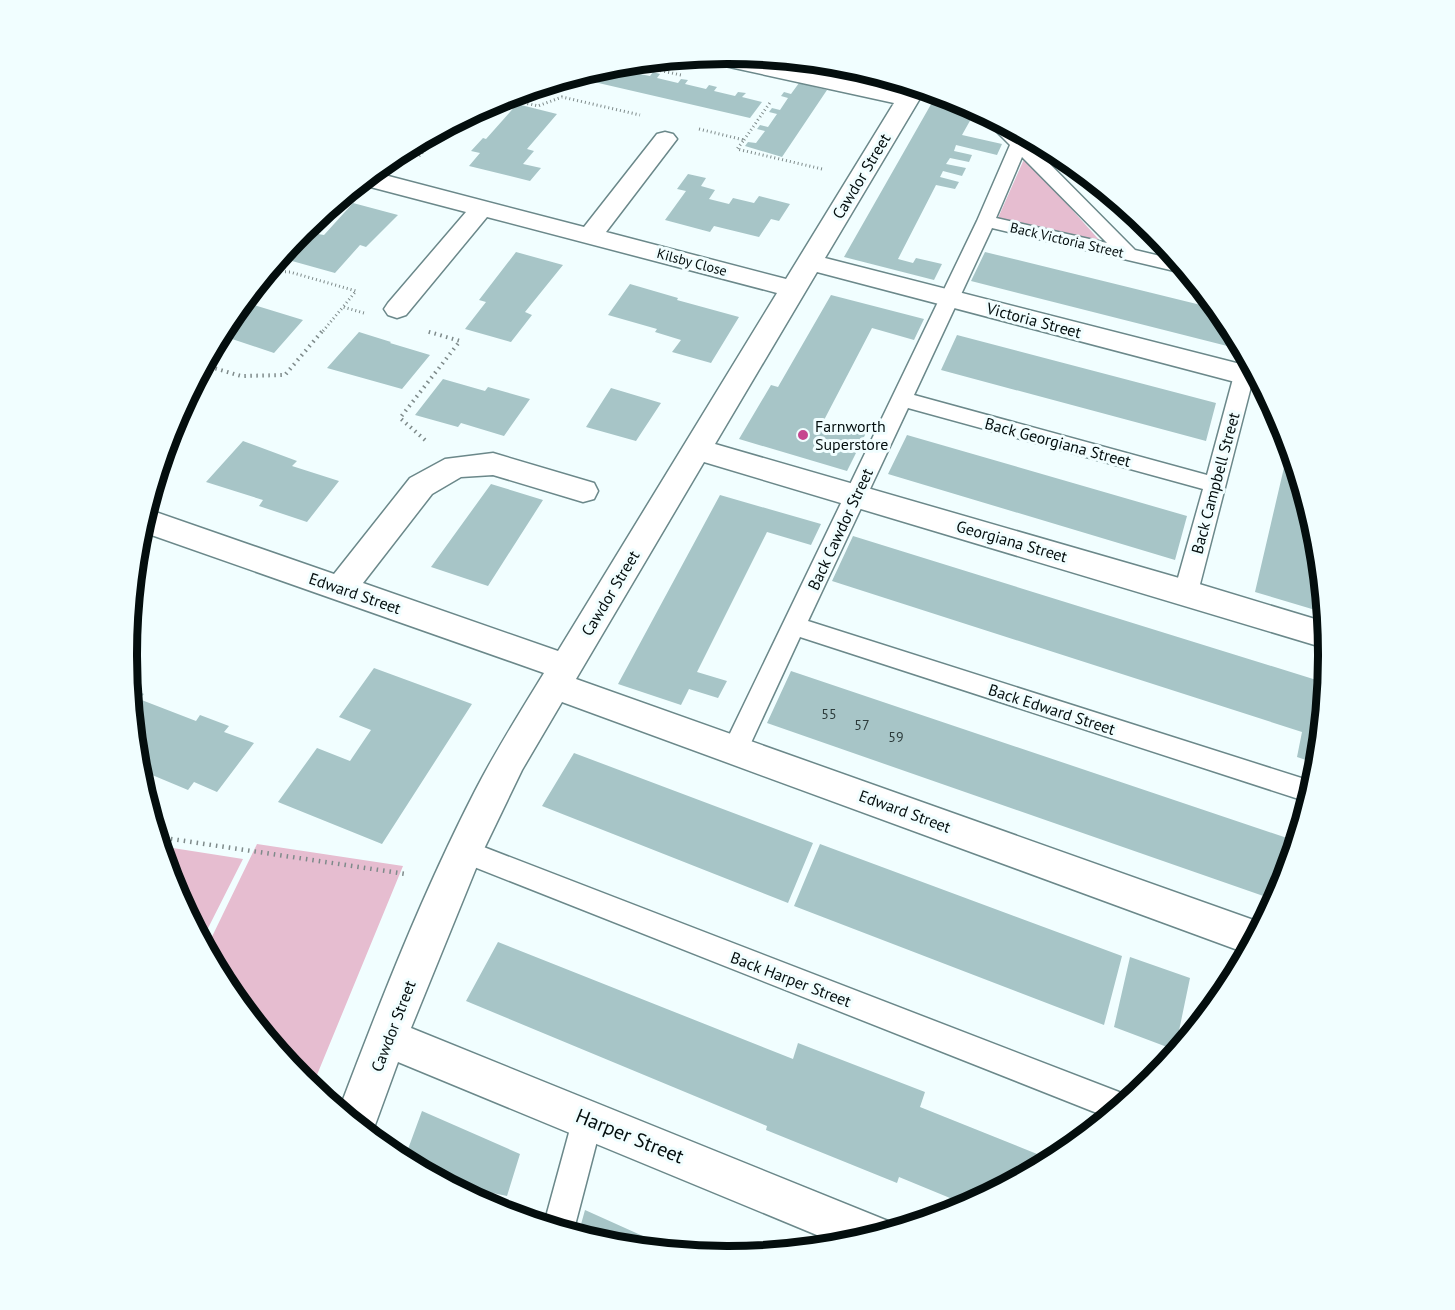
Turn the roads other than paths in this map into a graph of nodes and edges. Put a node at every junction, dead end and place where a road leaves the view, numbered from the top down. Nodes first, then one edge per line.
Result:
1 (755, 65) edge
2 (902, 91) edge
3 (910, 94) edge
4 (671, 132) road end
5 (1016, 140) edge
6 (1019, 143) junction
7 (376, 181) edge
8 (482, 208) junction
9 (986, 221) junction
10 (590, 236) junction
11 (1128, 254) junction
12 (809, 262) junction
13 (1169, 264) edge
14 (793, 289) junction
15 (949, 298) junction
16 (398, 309) dead end
17 (1247, 375) edge
18 (1250, 380) edge
19 (901, 399) junction
20 (696, 449) junction
21 (1215, 485) junction
22 (583, 491) dead end
23 (856, 495) junction
24 (152, 523) edge
25 (341, 588) junction
26 (1186, 592) junction
27 (794, 626) junction
28 (1317, 633) edge
29 (560, 676) junction
30 (735, 750) junction
31 (1302, 789) edge
32 (463, 851) junction
33 (1247, 935) edge
34 (387, 1038) junction
35 (1111, 1104) edge
36 (358, 1115) edge
37 (588, 1118) junction
38 (561, 1221) edge
39 (859, 1230) edge

1 - 2 street
3 - 12 street, Cawdor Street
4 - 10 street
5 - 6 lane
6 - 9 lane, Back Cawdor Street
6 - 11 lane
7 - 8 street, Kilsby Close
8 - 10 street, Kilsby Close
8 - 16 street
9 - 11 lane, Back Victoria Street
9 - 15 lane, Back Cawdor Street
10 - 14 street, Kilsby Close
11 - 13 lane, Back Victoria Street
12 - 14 street, Cawdor Street
12 - 15 street, Victoria Street
14 - 20 street, Cawdor Street
15 - 17 street, Victoria Street
15 - 19 lane, Back Cawdor Street
18 - 21 lane, Back Campbell Street
19 - 21 lane, Back Georgiana Street
19 - 23 lane, Back Cawdor Street
20 - 23 street, Georgiana Street
20 - 29 street, Cawdor Street
21 - 26 lane, Back Campbell Street
22 - 25 street
23 - 26 street, Georgiana Street
23 - 27 lane, Back Cawdor Street
24 - 25 street, Edward Street
25 - 29 street, Edward Street
26 - 28 street, Georgiana Street
27 - 30 lane, Back Cawdor Street
27 - 31 lane, Back Edward Street
29 - 30 street, Edward Street
29 - 32 street, Cawdor Street
30 - 33 street, Edward Street
32 - 34 street, Cawdor Street
32 - 35 lane, Back Harper Street
34 - 36 street, Cawdor Street
34 - 37 street, Harper Street
37 - 38 lane
37 - 39 street, Harper Street

